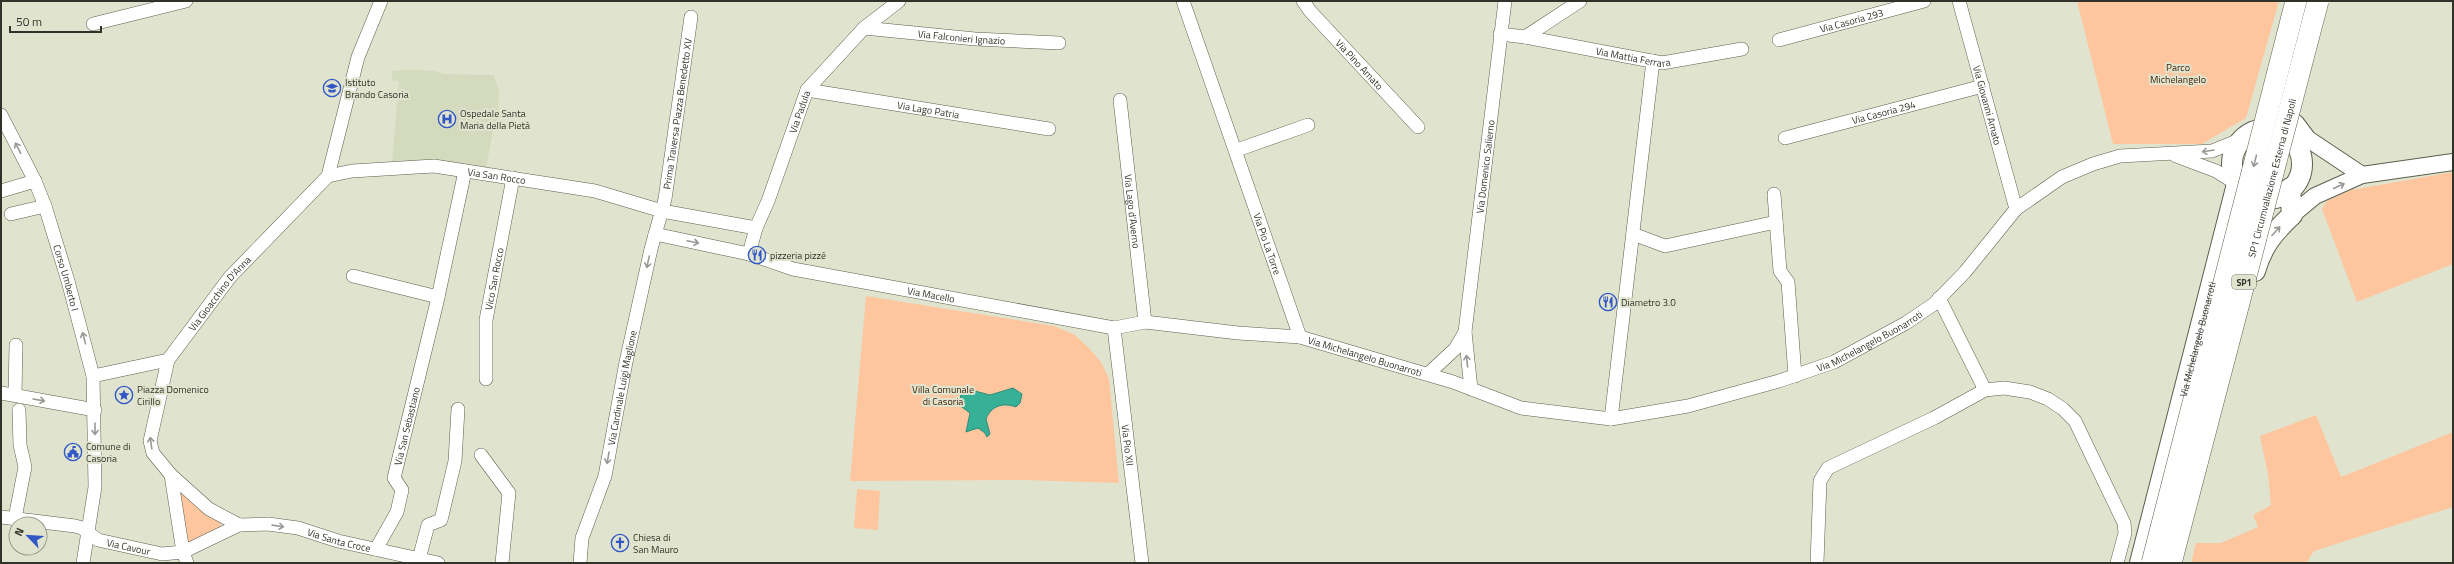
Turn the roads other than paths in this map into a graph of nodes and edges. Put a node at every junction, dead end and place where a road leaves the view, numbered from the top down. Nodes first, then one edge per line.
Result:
1 (186, 1) edge
2 (381, 1) edge
3 (899, 1) edge
4 (1183, 1) edge
5 (1303, 1) edge
6 (1505, 1) edge
7 (1580, 1) edge
8 (1924, 1) edge
9 (1959, 1) edge
10 (2286, 1) edge
11 (2296, 1) edge
12 (2318, 1) edge
13 (2328, 1) edge
14 (691, 17) dead end
15 (93, 24) dead end
16 (864, 28) junction
17 (1500, 34) junction
18 (1525, 37) junction
19 (1779, 40) dead end
20 (1059, 43) dead end
21 (1742, 50) dead end
22 (1654, 61) junction
23 (1982, 86) junction
24 (807, 90) junction
25 (1120, 100) dead end
26 (1, 116) edge
27 (1308, 125) dead end
28 (1418, 128) dead end
29 (1049, 129) dead end
30 (2294, 135) junction
31 (2247, 136) junction
32 (1785, 138) dead end
33 (2321, 149) junction
34 (1237, 150) junction
35 (2173, 154) junction
36 (2453, 162) edge
37 (466, 170) junction
38 (2362, 175) junction
39 (328, 176) junction
40 (513, 178) junction
41 (35, 181) junction
42 (2237, 184) junction
43 (2290, 188) junction
44 (1, 191) edge
45 (1774, 194) dead end
46 (2315, 196) junction
47 (45, 206) junction
48 (2016, 209) junction
49 (662, 211) junction
50 (11, 214) dead end
51 (2292, 214) junction
52 (1776, 222) junction
53 (756, 228) junction
54 (655, 234) junction
55 (1633, 234) junction
56 (749, 254) junction
57 (353, 276) dead end
58 (438, 297) junction
59 (1939, 298) junction
60 (1145, 322) junction
61 (1114, 328) junction
62 (1465, 332) junction
63 (1300, 337) junction
64 (16, 345) dead end
65 (168, 360) junction
66 (1428, 374) junction
67 (93, 376) junction
68 (1794, 376) junction
69 (486, 380) dead end
70 (1471, 389) junction
71 (1985, 390) junction
72 (1, 393) edge
73 (15, 395) junction
74 (458, 409) dead end
75 (19, 410) dead end
76 (95, 410) junction
77 (1611, 419) junction
78 (481, 455) dead end
79 (171, 475) junction
80 (15, 516) edge
81 (48, 522) edge
82 (239, 525) junction
83 (89, 533) junction
84 (376, 549) junction
85 (162, 558) edge
86 (185, 558) edge
87 (428, 562) edge
88 (83, 563) edge
89 (502, 563) edge
90 (580, 563) edge
91 (1142, 563) edge
92 (1817, 563) edge
93 (2116, 563) edge
94 (2140, 563) edge
95 (2152, 563) edge
96 (2171, 563) edge
97 (2180, 563) edge

1 - 15 street
2 - 39 street
3 - 16 street, Via Padula
4 - 34 street, Via Pio La Torre
5 - 28 street, Via Pino Amato
6 - 17 street, Via Domenico Salierno
7 - 18 street
8 - 19 street, Via Casoria 293
9 - 23 street, Via Giovanni Amato
10 - 31 main road
11 -> 95 highway, SP1 Circumvallazione Esterna di Napoli / SP1, bridge
12 - 96 highway, SP1 Circumvallazione Esterna di Napoli / SP1, bridge
13 - 30 main road
14 - 49 street, Prima Traversa Piazza Benedetto XV
16 - 20 street, Via Falconieri Ignazio
16 - 24 street, Via Padula
17 - 18 street, Via Mattia Ferrara
17 - 62 street, Via Domenico Salierno
18 - 22 street, Via Mattia Ferrara
21 - 22 street, Via Mattia Ferrara
22 - 55 street
23 - 32 street, Via Casoria 294
23 - 48 street, Via Giovanni Amato
24 - 29 street, Via Lago Patria
24 - 53 street, Via Padula
25 - 60 street, Via Lago d'Averno
41 -> 26 street, Corso Umberto I
27 - 34 street
30 - 31 main road
30 - 33 street
30 - 33 street
30 - 43 main road
31 -> 35 street, Via Michelangelo Buonarroti
31 - 42 main road
33 - 38 street
34 - 63 street, Via Pio La Torre
35 - 42 street, Via Michelangelo Buonarroti
35 - 48 street, Via Michelangelo Buonarroti
36 - 38 street
37 - 39 street, Via San Rocco
37 - 40 street, Via San Rocco
37 - 58 street, Via San Sebastiano
46 -> 38 street
39 - 65 street, Via Gioacchino D'Anna
40 - 49 street, Via San Rocco
40 - 69 street, Vico San Rocco
41 - 44 street
41 - 47 street, Corso Umberto I
42 - 43 main road
42 - 94 main road, Via Michelangelo Buonarroti
43 - 46 street
43 - 51 main road
45 - 52 street
46 - 51 street
47 - 50 street
67 -> 47 street, Corso Umberto I
48 - 59 street, Via Michelangelo Buonarroti
49 - 53 street, Via San Rocco
49 - 54 street, Via Cardinale Luigi Maglione
97 -> 51 main road
52 - 55 street
52 - 68 street
53 - 56 street, Via Padula
54 -> 56 street, Via Macello
54 -> 90 street, Via Cardinale Luigi Maglione
55 - 77 street
56 - 61 street, Via Macello
57 - 58 street
58 - 84 street, Via San Sebastiano
59 - 68 street, Via Michelangelo Buonarroti
59 - 71 street
60 - 61 street, Via Michelangelo Buonarroti
60 - 63 street, Via Michelangelo Buonarroti
61 - 91 street, Via Pio XII
62 - 66 street, Via Domenico Salierno
70 -> 62 street, Via Domenico Salierno
63 - 66 street, Via Michelangelo Buonarroti
64 - 73 street
65 - 67 street
79 -> 65 street
66 - 70 street, Via Michelangelo Buonarroti
67 - 76 street, Corso Umberto I
68 - 77 street, Via Michelangelo Buonarroti
70 - 77 street, Via Michelangelo Buonarroti
71 - 92 street
71 - 93 street
72 - 73 street
73 -> 76 street
74 - 87 street
75 - 80 street
76 -> 83 street, Corso Umberto I
78 - 89 street
79 - 82 street
79 - 86 street
81 - 83 street, Via Cavour
82 -> 84 street, Via Santa Croce
82 - 86 street
83 - 85 street, Via Cavour
83 - 88 street, Corso Umberto I
84 - 87 street, Via Santa Croce
85 - 86 street, Via Cavour

